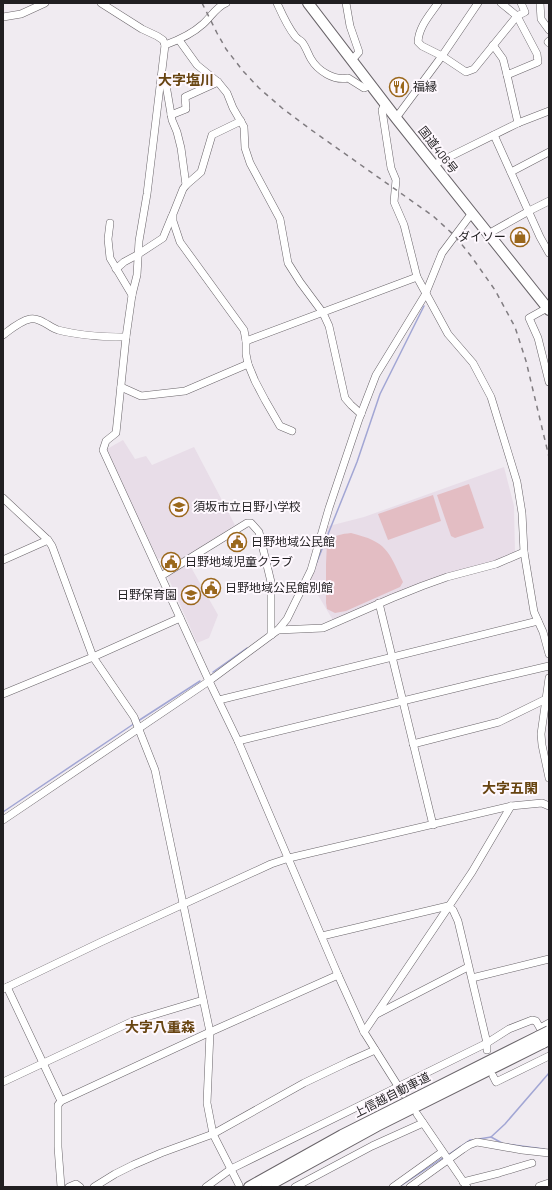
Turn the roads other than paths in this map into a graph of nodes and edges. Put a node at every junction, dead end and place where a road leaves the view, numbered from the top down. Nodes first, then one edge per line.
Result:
1 (45, 3) edge
2 (101, 3) edge
3 (226, 3) edge
4 (277, 3) edge
5 (308, 3) edge
6 (346, 3) edge
7 (438, 3) edge
8 (478, 3) edge
9 (501, 3) edge
10 (521, 3) edge
11 (540, 3) edge
12 (517, 16) junction
13 (3, 17) edge
14 (549, 30) edge
15 (179, 40) junction
16 (165, 45) junction
17 (493, 45) junction
18 (442, 56) junction
19 (352, 60) junction
20 (507, 74) junction
21 (162, 75) junction
22 (218, 82) junction
23 (371, 85) junction
24 (385, 104) junction
25 (549, 111) edge
26 (171, 115) junction
27 (396, 118) junction
28 (240, 121) junction
29 (518, 123) junction
30 (494, 135) junction
31 (549, 152) edge
32 (433, 165) junction
33 (511, 172) junction
34 (186, 185) junction
35 (549, 201) edge
36 (529, 211) junction
37 (472, 213) junction
38 (173, 214) junction
39 (110, 223) dead end
40 (488, 234) junction
41 (549, 253) edge
42 (137, 255) junction
43 (116, 269) junction
44 (417, 277) junction
45 (132, 295) junction
46 (426, 295) junction
47 (548, 309) edge
48 (323, 313) junction
49 (3, 335) edge
50 (126, 337) junction
51 (246, 341) junction
52 (248, 364) junction
53 (549, 382) edge
54 (121, 387) junction
55 (361, 414) junction
56 (292, 431) dead end
57 (3, 498) edge
58 (48, 540) junction
59 (524, 552) junction
60 (3, 560) edge
61 (161, 576) junction
62 (379, 603) junction
63 (180, 618) junction
64 (538, 622) junction
65 (274, 632) junction
66 (549, 654) edge
67 (93, 657) junction
68 (392, 657) junction
69 (549, 666) edge
70 (549, 678) edge
71 (209, 681) junction
72 (3, 694) edge
73 (219, 700) junction
74 (403, 700) junction
75 (546, 700) junction
76 (549, 722) edge
77 (137, 725) junction
78 (542, 726) junction
79 (238, 741) junction
80 (413, 744) junction
81 (549, 778) edge
82 (511, 806) junction
83 (549, 806) edge
84 (3, 820) edge
85 (433, 825) junction
86 (289, 858) junction
87 (183, 904) junction
88 (448, 906) junction
89 (322, 936) junction
90 (549, 959) edge
91 (468, 967) junction
92 (338, 975) junction
93 (472, 978) junction
94 (5, 988) edge
95 (203, 1000) junction
96 (375, 1016) junction
97 (549, 1022) edge
98 (210, 1032) junction
99 (364, 1032) junction
100 (545, 1037) edge
101 (487, 1047) junction
102 (375, 1050) junction
103 (549, 1056) edge
104 (42, 1063) junction
105 (493, 1076) dead end
106 (3, 1082) edge
107 (401, 1090) junction
108 (61, 1101) junction
109 (417, 1114) dead end
110 (422, 1123) junction
111 (213, 1134) junction
112 (442, 1152) junction
113 (549, 1153) edge
114 (448, 1159) junction
115 (532, 1163) dead end
116 (231, 1169) junction
117 (420, 1184) edge
118 (465, 1184) edge
119 (549, 1184) edge
120 (244, 1186) edge
121 (61, 1187) edge
122 (69, 1187) edge
123 (80, 1187) edge
124 (94, 1187) edge
125 (206, 1187) edge
126 (266, 1187) edge
127 (295, 1187) edge
128 (393, 1187) edge
129 (410, 1187) edge
130 (540, 1187) edge

1 - 13 street
2 - 16 street
3 - 15 street
4 - 23 street
5 - 19 highway, 国道406号
6 - 19 street
7 - 18 street
8 - 18 street
9 - 12 street
10 - 12 street
11 - 14 street
12 - 17 street
12 - 20 street
15 - 16 street
15 - 22 street
16 - 21 street
17 - 18 street
17 - 20 street
18 - 27 street
19 - 23 highway, 国道406号
20 - 29 street
21 - 26 street
21 - 42 street
22 - 26 street
22 - 28 street
23 - 24 highway, 国道406号
24 - 27 highway, 国道406号
24 - 44 street
25 - 29 street
26 - 34 street
27 - 32 highway, 国道406号
28 - 34 street
28 - 48 street
29 - 30 street
30 - 32 street
30 - 33 street
31 - 33 street
32 - 37 highway, 国道406号
33 - 36 street
34 - 38 street
35 - 36 street
36 - 40 street
36 - 41 street
37 - 40 highway, 国道406号
37 - 46 street
38 - 42 street
38 - 51 street
39 - 43 street
40 - 47 highway, 国道406号
42 - 43 street
42 - 45 street
43 - 45 street
44 - 46 street
44 - 48 street
45 - 50 street
46 - 55 street
46 - 59 street
47 - 53 street
48 - 51 street
48 - 55 street
49 - 50 street
50 - 54 street
51 - 52 street
52 - 54 street
52 - 56 street
54 - 61 street
55 - 65 street
57 - 58 street
58 - 60 street
58 - 67 street
59 - 62 street
59 - 64 street
61 - 63 street
61 - 65 street
62 - 65 street
62 - 68 street
63 - 67 street
63 - 71 street
64 - 66 street
64 - 68 street
65 - 71 street
67 - 72 street
67 - 77 street
68 - 73 street
68 - 74 street
69 - 74 street
70 - 75 street
71 - 73 street
71 - 77 street
73 - 79 street
74 - 79 street
74 - 80 street
75 - 78 street
75 - 80 street
76 - 78 street
77 - 84 street
77 - 87 street
78 - 81 street
79 - 86 street
80 - 85 street
82 - 83 street
82 - 85 street
82 - 88 street
85 - 86 street
86 - 87 street
86 - 89 street
87 - 94 street
87 - 95 street
88 - 89 street
88 - 91 street
88 - 96 street
89 - 92 street
90 - 93 street
91 - 93 street
91 - 96 street
92 - 98 street
92 - 99 street
93 - 101 street
94 - 104 street
95 - 98 street
95 - 104 street
96 - 99 street
97 - 100 street
98 - 108 street
98 - 111 street
99 - 102 street
100 - 101 street
100 - 120 highway, 上信越自動車道
100 - 126 highway, 上信越自動車道
101 - 107 street
102 - 107 street
102 - 111 street
103 - 105 street
104 - 106 street
104 - 108 street
107 - 116 street
108 - 121 street
109 - 110 street
110 - 112 street
110 - 127 street
111 - 116 street
111 - 124 street
112 - 114 street
112 - 128 street
113 - 114 street
114 - 117 street
114 - 118 street
115 - 118 street
116 - 120 street
116 - 125 street
117 - 129 street
119 - 130 main road
122 - 123 street

